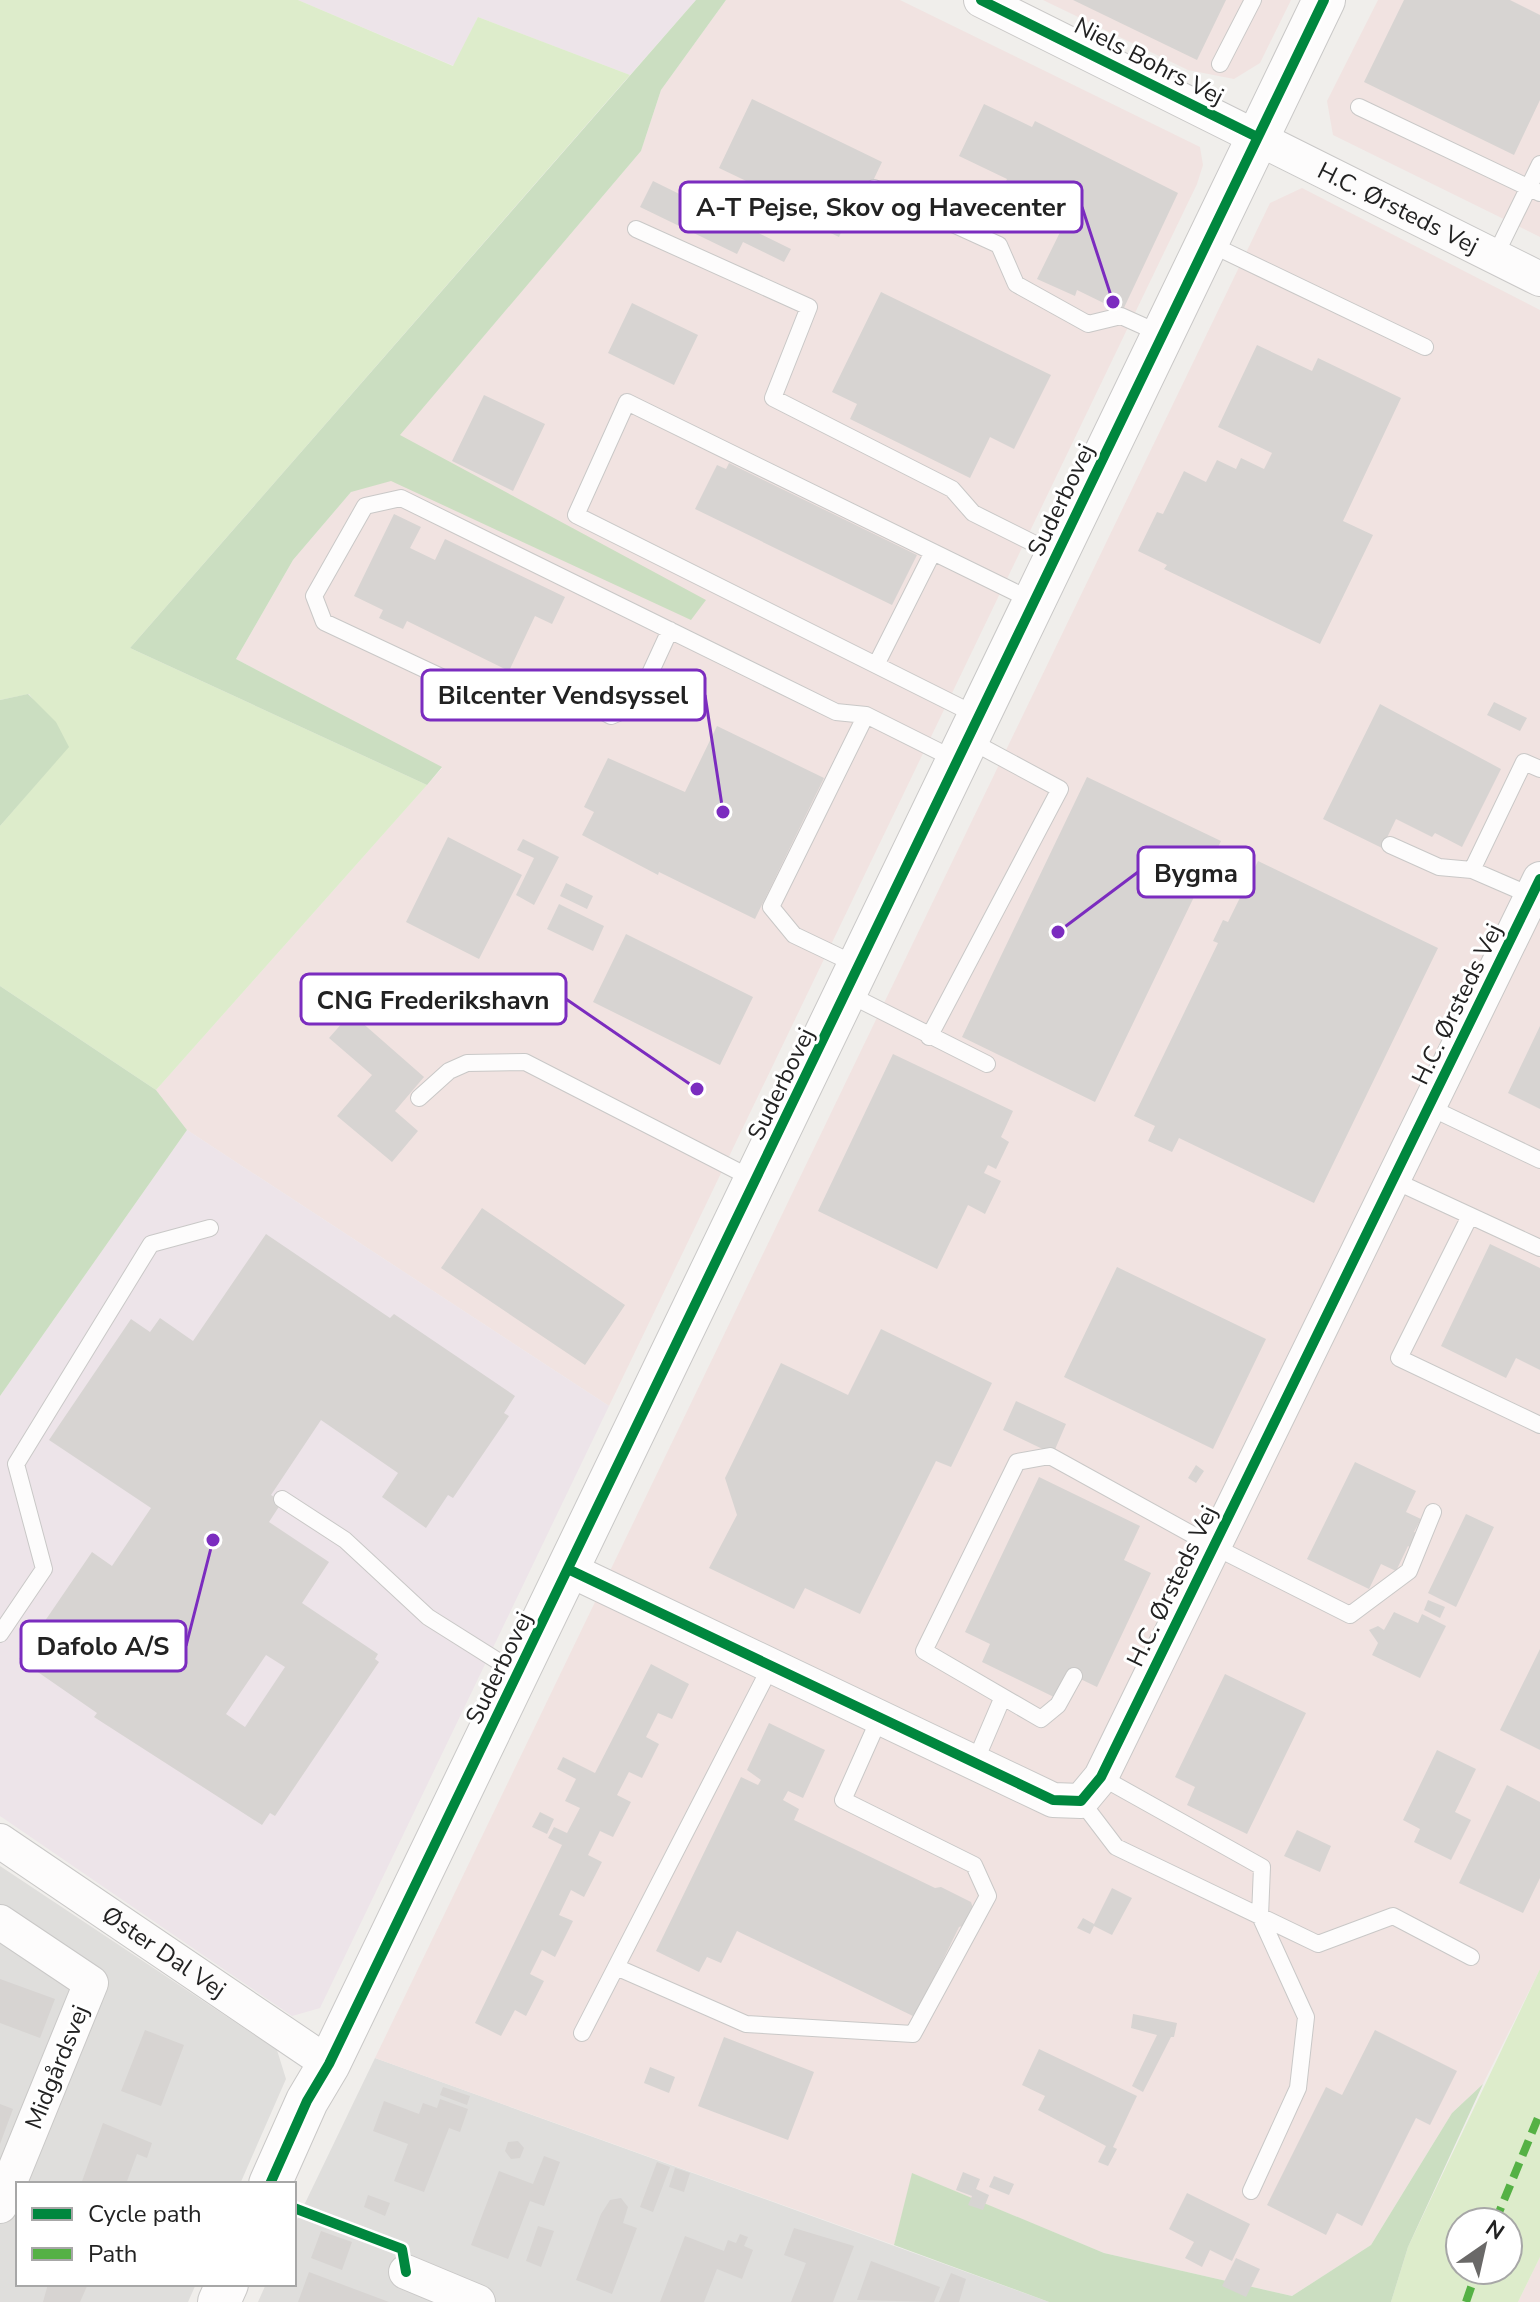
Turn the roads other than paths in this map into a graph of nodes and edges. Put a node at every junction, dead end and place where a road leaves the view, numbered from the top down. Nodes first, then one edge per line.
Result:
1 (981, 0) edge
2 (1253, 0) edge
3 (1317, 2) edge
4 (1220, 64) dead end
5 (1359, 107) dead end
6 (1257, 137) junction
7 (1540, 164) edge
8 (874, 188) dead end
9 (1534, 190) edge
10 (636, 229) dead end
11 (1206, 242) junction
12 (1495, 256) junction
13 (1540, 279) edge
14 (1162, 335) junction
15 (1425, 347) dead end
16 (933, 552) junction
17 (1057, 555) junction
18 (1034, 602) junction
19 (670, 630) junction
20 (876, 665) junction
21 (866, 715) junction
22 (968, 739) junction
23 (1540, 769) edge
24 (1390, 845) dead end
25 (1472, 870) junction
26 (1530, 906) edge
27 (853, 980) junction
28 (929, 1037) junction
29 (987, 1064) dead end
30 (419, 1098) dead end
31 (1429, 1107) junction
32 (1540, 1160) edge
33 (1393, 1180) junction
34 (756, 1181) junction
35 (1470, 1216) junction
36 (210, 1228) dead end
37 (1540, 1248) edge
38 (1540, 1425) edge
39 (282, 1499) dead end
40 (1433, 1512) dead end
41 (1213, 1546) junction
42 (570, 1570) junction
43 (0, 1634) edge
44 (771, 1666) junction
45 (518, 1674) junction
46 (1074, 1676) dead end
47 (1002, 1699) junction
48 (880, 1717) junction
49 (975, 1762) junction
50 (1091, 1789) junction
51 (0, 1841) edge
52 (1260, 1916) junction
53 (0, 1922) edge
54 (1471, 1957) dead end
55 (616, 1967) junction
56 (582, 2033) dead end
57 (329, 2064) junction
58 (271, 2182) edge
59 (1251, 2191) dead end
60 (0, 2206) edge
61 (406, 2272) dead end
62 (457, 2298) edge

1 - 6 street, Niels Bohrs Vej
2 - 4 lane
3 - 6 street, Suderbovej
5 - 9 lane
6 - 11 street, Suderbovej
6 - 12 street, H.C. Ørsteds Vej
7 - 9 lane
8 - 14 lane
9 - 12 lane
10 - 17 lane
11 - 14 street, Suderbovej
11 - 15 lane
12 - 13 street, H.C. Ørsteds Vej
14 - 17 street, Suderbovej
16 - 18 lane
16 - 20 lane
16 - 20 lane
17 - 18 street, Suderbovej
18 - 22 street, Suderbovej
19 - 19 lane
19 - 21 lane
20 - 22 lane
21 - 22 lane
21 - 27 lane
22 - 27 street, Suderbovej
22 - 28 lane
23 - 25 lane
24 - 25 lane
25 - 26 lane
26 - 31 street, H.C. Ørsteds Vej
27 - 28 lane
27 - 34 street, Suderbovej
28 - 29 lane
30 - 34 lane
31 - 32 lane
31 - 33 street, H.C. Ørsteds Vej
33 - 35 lane
33 - 41 street, H.C. Ørsteds Vej
34 - 42 street, Suderbovej
35 - 37 lane
35 - 38 lane
36 - 43 lane
39 - 45 lane
40 - 41 lane
41 - 47 lane
41 - 50 street, H.C. Ørsteds Vej
42 - 44 street
42 - 45 street, Suderbovej
44 - 48 street
44 - 55 lane
45 - 57 street, Suderbovej
46 - 47 lane
47 - 49 lane
48 - 49 street
48 - 55 lane
49 - 50 street
50 - 52 lane
50 - 52 lane
51 - 57 street, Øster Dal Vej
52 - 54 lane
52 - 59 lane
53 - 60 street, Midgårdsvej
55 - 56 lane
57 - 58 street, Suderbovej
61 - 62 street

